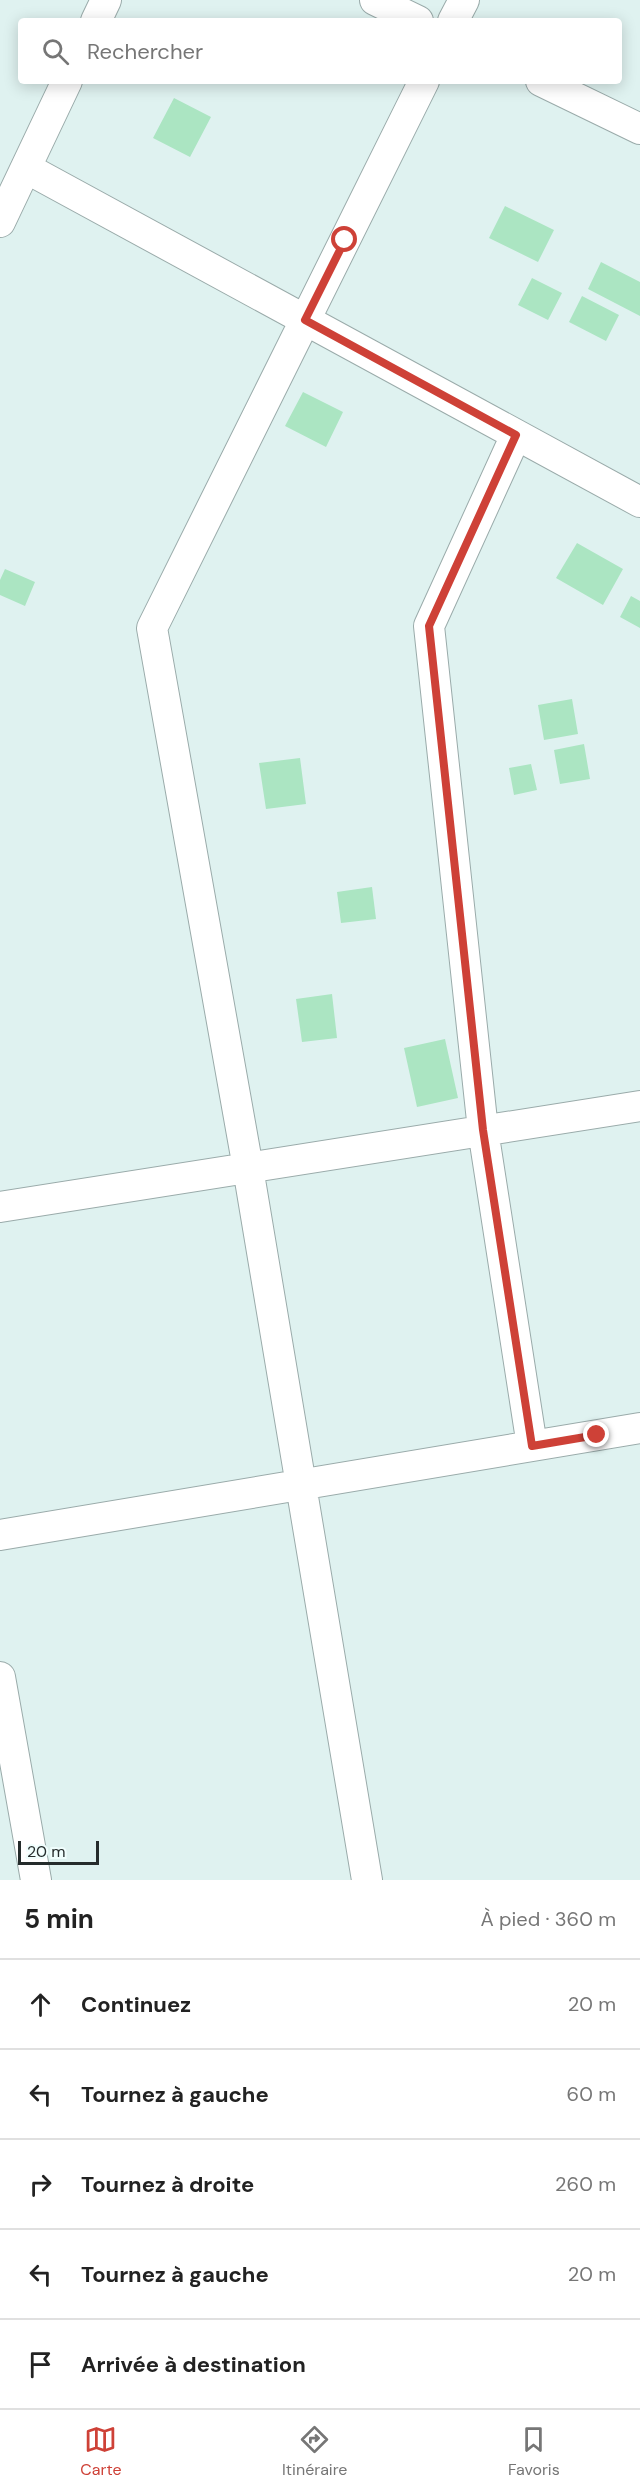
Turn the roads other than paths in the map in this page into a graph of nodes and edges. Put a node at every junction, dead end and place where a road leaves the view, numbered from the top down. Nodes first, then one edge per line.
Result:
1 (106, 0) edge
2 (375, 0) edge
3 (464, 0) edge
4 (97, 18) edge
5 (412, 18) edge
6 (455, 18) edge
7 (67, 84) edge
8 (422, 84) edge
9 (547, 84) edge
10 (640, 129) edge
11 (26, 168) junction
12 (0, 222) edge
13 (305, 320) junction
14 (516, 435) junction
15 (640, 502) edge
16 (640, 1106) edge
17 (483, 1130) junction
18 (248, 1168) junction
19 (0, 1207) edge
20 (640, 1428) edge
21 (532, 1446) junction
22 (301, 1484) junction
23 (0, 1535) edge
24 (0, 1677) edge
25 (36, 1880) edge
26 (367, 1880) edge

1 - 4 street
2 - 5 street
3 - 6 street
7 - 11 street
8 - 13 street
9 - 10 street
11 - 12 street
11 - 13 street
13 - 14 street
13 - 18 street
14 - 15 street
14 - 17 street
16 - 17 street
17 - 18 street
17 - 21 street
18 - 19 street
18 - 22 street
20 - 21 street
21 - 22 street
22 - 23 street
22 - 26 street
24 - 25 street

